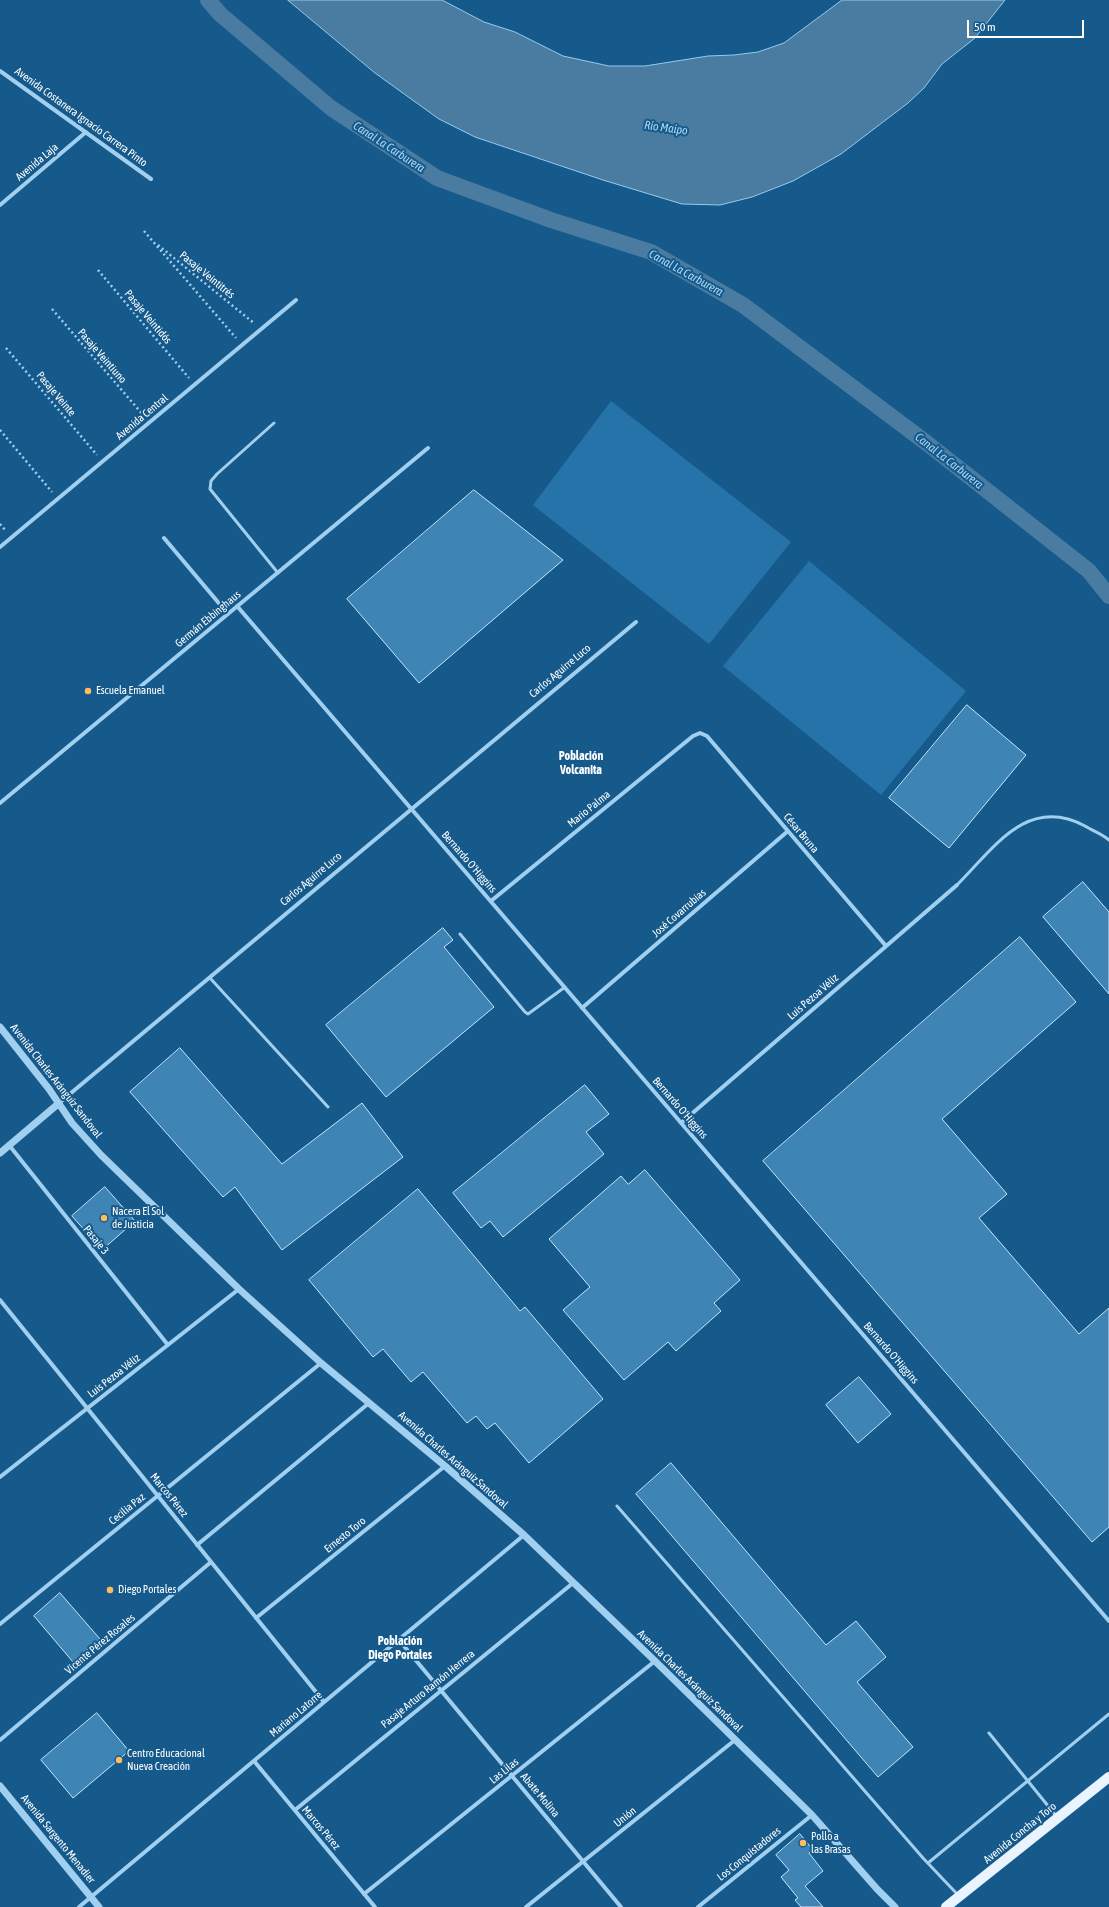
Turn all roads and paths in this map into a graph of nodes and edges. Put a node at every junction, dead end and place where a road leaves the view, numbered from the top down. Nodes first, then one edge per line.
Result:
1 (0, 70) edge
2 (86, 132) junction
3 (151, 179) dead end
4 (0, 205) edge
5 (144, 231) dead end
6 (153, 241) junction
7 (98, 270) dead end
8 (296, 300) dead end
9 (52, 309) dead end
10 (251, 321) dead end
11 (233, 336) dead end
12 (6, 348) dead end
13 (186, 375) dead end
14 (141, 412) dead end
15 (274, 423) dead end
16 (0, 430) edge
17 (428, 448) dead end
18 (94, 452) dead end
19 (49, 488) dead end
20 (0, 524) edge
21 (3, 527) dead end
22 (164, 538) dead end
23 (0, 547) edge
24 (278, 573) junction
25 (237, 606) junction
26 (228, 614) junction
27 (636, 622) dead end
28 (700, 733) joint
29 (0, 803) edge
30 (412, 809) junction
31 (788, 831) junction
32 (1109, 840) edge
33 (957, 885) joint
34 (491, 901) junction
35 (460, 934) dead end
36 (886, 946) junction
37 (210, 978) junction
38 (565, 988) junction
39 (582, 1008) junction
40 (0, 1027) edge
41 (58, 1104) junction
42 (328, 1107) dead end
43 (681, 1123) junction
44 (9, 1145) junction
45 (0, 1153) edge
46 (239, 1289) junction
47 (0, 1300) edge
48 (168, 1345) junction
49 (321, 1363) junction
50 (369, 1403) junction
51 (88, 1409) junction
52 (445, 1466) junction
53 (0, 1477) edge
54 (158, 1495) junction
55 (618, 1506) dead end
56 (524, 1535) junction
57 (197, 1544) junction
58 (211, 1562) junction
59 (573, 1583) junction
60 (256, 1618) junction
61 (1109, 1621) edge
62 (0, 1624) edge
63 (399, 1640) junction
64 (655, 1661) junction
65 (441, 1690) junction
66 (324, 1702) junction
67 (1109, 1714) edge
68 (989, 1733) dead end
69 (0, 1740) edge
70 (735, 1740) junction
71 (254, 1761) junction
72 (512, 1776) junction
73 (1109, 1777) edge
74 (1028, 1781) junction
75 (0, 1786) edge
76 (295, 1810) junction
77 (812, 1815) junction
78 (1058, 1818) junction
79 (583, 1862) junction
80 (928, 1863) junction
81 (364, 1894) junction
82 (959, 1896) junction
83 (91, 1897) junction
84 (79, 1907) edge
85 (99, 1907) edge
86 (375, 1907) edge
87 (526, 1907) edge
88 (621, 1907) edge
89 (698, 1907) edge
90 (895, 1907) edge
91 (946, 1907) edge

1 - 2 street, Avenida Costanera Ignacio Carrera Pinto
2 - 3 street, Avenida Costanera Ignacio Carrera Pinto
2 - 4 street, Avenida Laja
5 - 6 path, Pasaje Veintitrés
6 - 10 path, Pasaje Veintitrés
6 - 11 path, Pasaje Veintitrés
7 - 13 path, Pasaje Veintidós
8 - 23 street, Avenida Central
9 - 14 path, Pasaje Veintiuno
12 - 18 path, Pasaje Veinte
15 - 24 lane
16 - 19 path
17 - 24 street, Germán Ebbinghaus
20 - 21 path
22 - 26 street
24 - 25 street, Germán Ebbinghaus
25 - 26 street, Germán Ebbinghaus
25 - 30 street, Bernardo O'Higgins
26 - 29 street, Germán Ebbinghaus
27 - 30 street, Carlos Aguirre Luco
28 - 31 street, César Bruna
28 - 34 street, Mario Palma
30 - 34 street, Bernardo O'Higgins
30 - 37 street, Carlos Aguirre Luco
31 - 36 street, César Bruna
31 - 39 street, José Covarrubias
32 - 33 lane
33 - 36 street, Luis Pezoa Véliz
34 - 38 street, Bernardo O'Higgins
35 - 38 lane
36 - 43 street, Luis Pezoa Véliz
37 - 41 street, Carlos Aguirre Luco
37 - 42 lane
38 - 39 street, Bernardo O'Higgins
39 - 43 street, Bernardo O'Higgins
40 - 41 street, Avenida Charles Aránguiz Sandoval
41 - 44 street, Carlos Aguirre Luco
41 - 46 street, Avenida Charles Aránguiz Sandoval
43 - 61 street, Bernardo O'Higgins
44 - 45 street, Carlos Aguirre Luco
44 - 48 street, Pasaje 3
46 - 48 street, Luis Pezoa Véliz
46 - 49 street, Avenida Charles Aránguiz Sandoval
47 - 51 street, Marcos Pérez
48 - 51 street, Luis Pezoa Véliz
49 - 50 street, Avenida Charles Aránguiz Sandoval
49 - 54 street, Cecilia Paz
50 - 52 street, Avenida Charles Aránguiz Sandoval
50 - 57 street
51 - 53 street, Luis Pezoa Véliz
51 - 54 street, Marcos Pérez
52 - 56 street, Avenida Charles Aránguiz Sandoval
52 - 60 street, Ernesto Toro
54 - 57 street, Marcos Pérez
54 - 62 street, Cecilia Paz
55 - 80 lane
56 - 59 street, Avenida Charles Aránguiz Sandoval
56 - 63 street, Mariano Latorre
57 - 58 street, Marcos Pérez
58 - 60 street, Marcos Pérez
58 - 69 street, Vicente Pérez Rosales
59 - 64 street, Avenida Charles Aránguiz Sandoval
59 - 65 street, Pasaje Arturo Ramón Herrera
60 - 66 street, Marcos Pérez
63 - 65 street, Abate Molina
63 - 66 street, Mariano Latorre
64 - 70 street, Avenida Charles Aránguiz Sandoval
64 - 72 street, Las Lilas
65 - 72 street, Abate Molina
65 - 76 street, Pasaje Arturo Ramón Herrera
66 - 71 street, Mariano Latorre
67 - 74 lane
68 - 74 lane
70 - 77 street, Avenida Charles Aránguiz Sandoval
70 - 79 street, Unión
71 - 76 street, Marcos Pérez
71 - 83 street, Mariano Latorre
72 - 79 street, Abate Molina
72 - 81 street, Las Lilas
73 - 78 main road, Avenida Concha y Toro
74 - 78 lane
74 - 80 lane
75 - 83 street, Avenida Sargento Menadier
76 - 81 street, Marcos Pérez
77 - 89 street, Los Conquistadores
77 - 90 street, Avenida Charles Aránguiz Sandoval
78 - 82 main road, Avenida Concha y Toro
79 - 87 street, Unión
79 - 88 street, Abate Molina
80 - 82 lane
81 - 86 street, Marcos Pérez
82 - 91 main road, Avenida Concha y Toro
83 - 84 street, Mariano Latorre
83 - 85 street, Avenida Sargento Menadier

